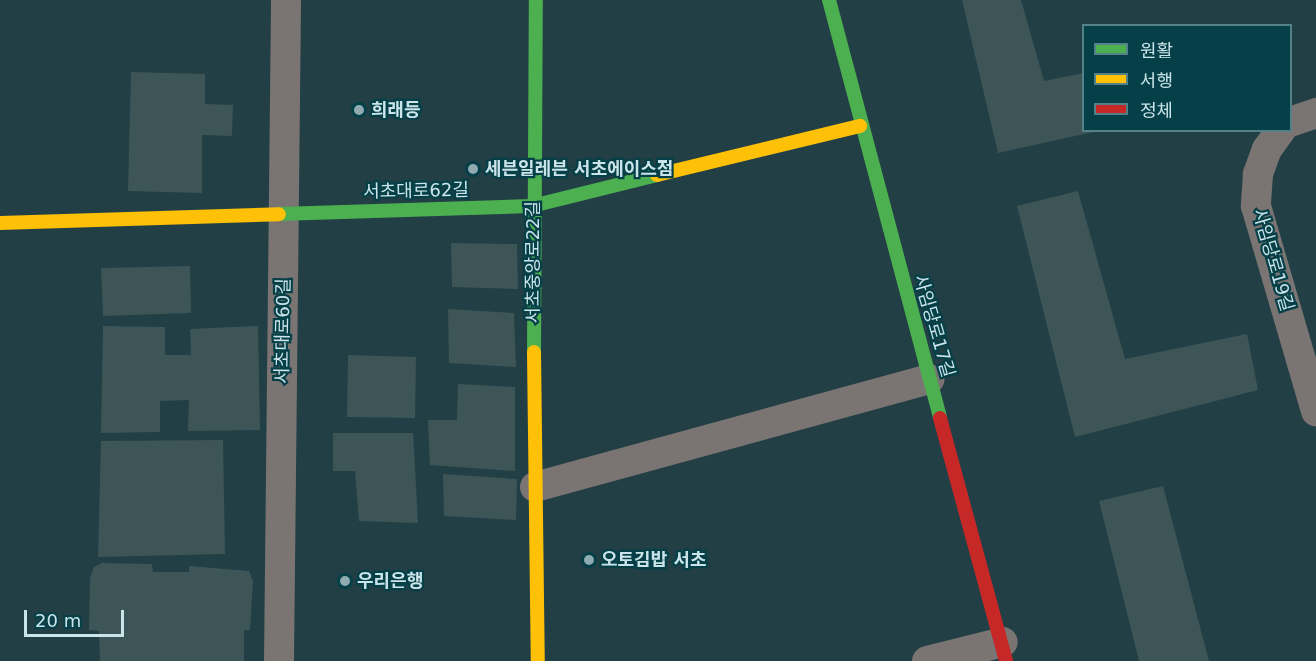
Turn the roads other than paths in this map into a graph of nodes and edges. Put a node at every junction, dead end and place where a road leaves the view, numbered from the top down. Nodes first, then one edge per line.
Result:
1 (286, 0) edge
2 (536, 0) edge
3 (829, 0) edge
4 (1316, 113) edge
5 (1292, 121) edge
6 (860, 126) junction
7 (1280, 132) edge
8 (532, 206) junction
9 (284, 212) junction
10 (0, 223) edge
11 (1304, 320) edge
12 (930, 380) junction
13 (1316, 411) edge
14 (536, 487) junction
15 (1004, 651) edge
16 (279, 661) edge
17 (538, 661) edge
18 (927, 661) edge

1 - 9 street, 서초대로60길
2 - 8 street, 서초중앙로22길
3 - 6 street, 사임당로17길
4 - 5 street
6 - 8 street, 서초대로62길
6 - 12 street, 사임당로17길
7 - 11 street, 사임당로19길
8 - 9 street, 서초대로62길
8 - 14 street, 서초중앙로22길
9 - 10 street, 서초대로62길
9 - 16 street, 서초대로60길
11 - 13 street, 사임당로19길
12 - 14 street
12 - 15 street, 사임당로17길
14 - 17 street, 서초중앙로22길
15 - 18 street

